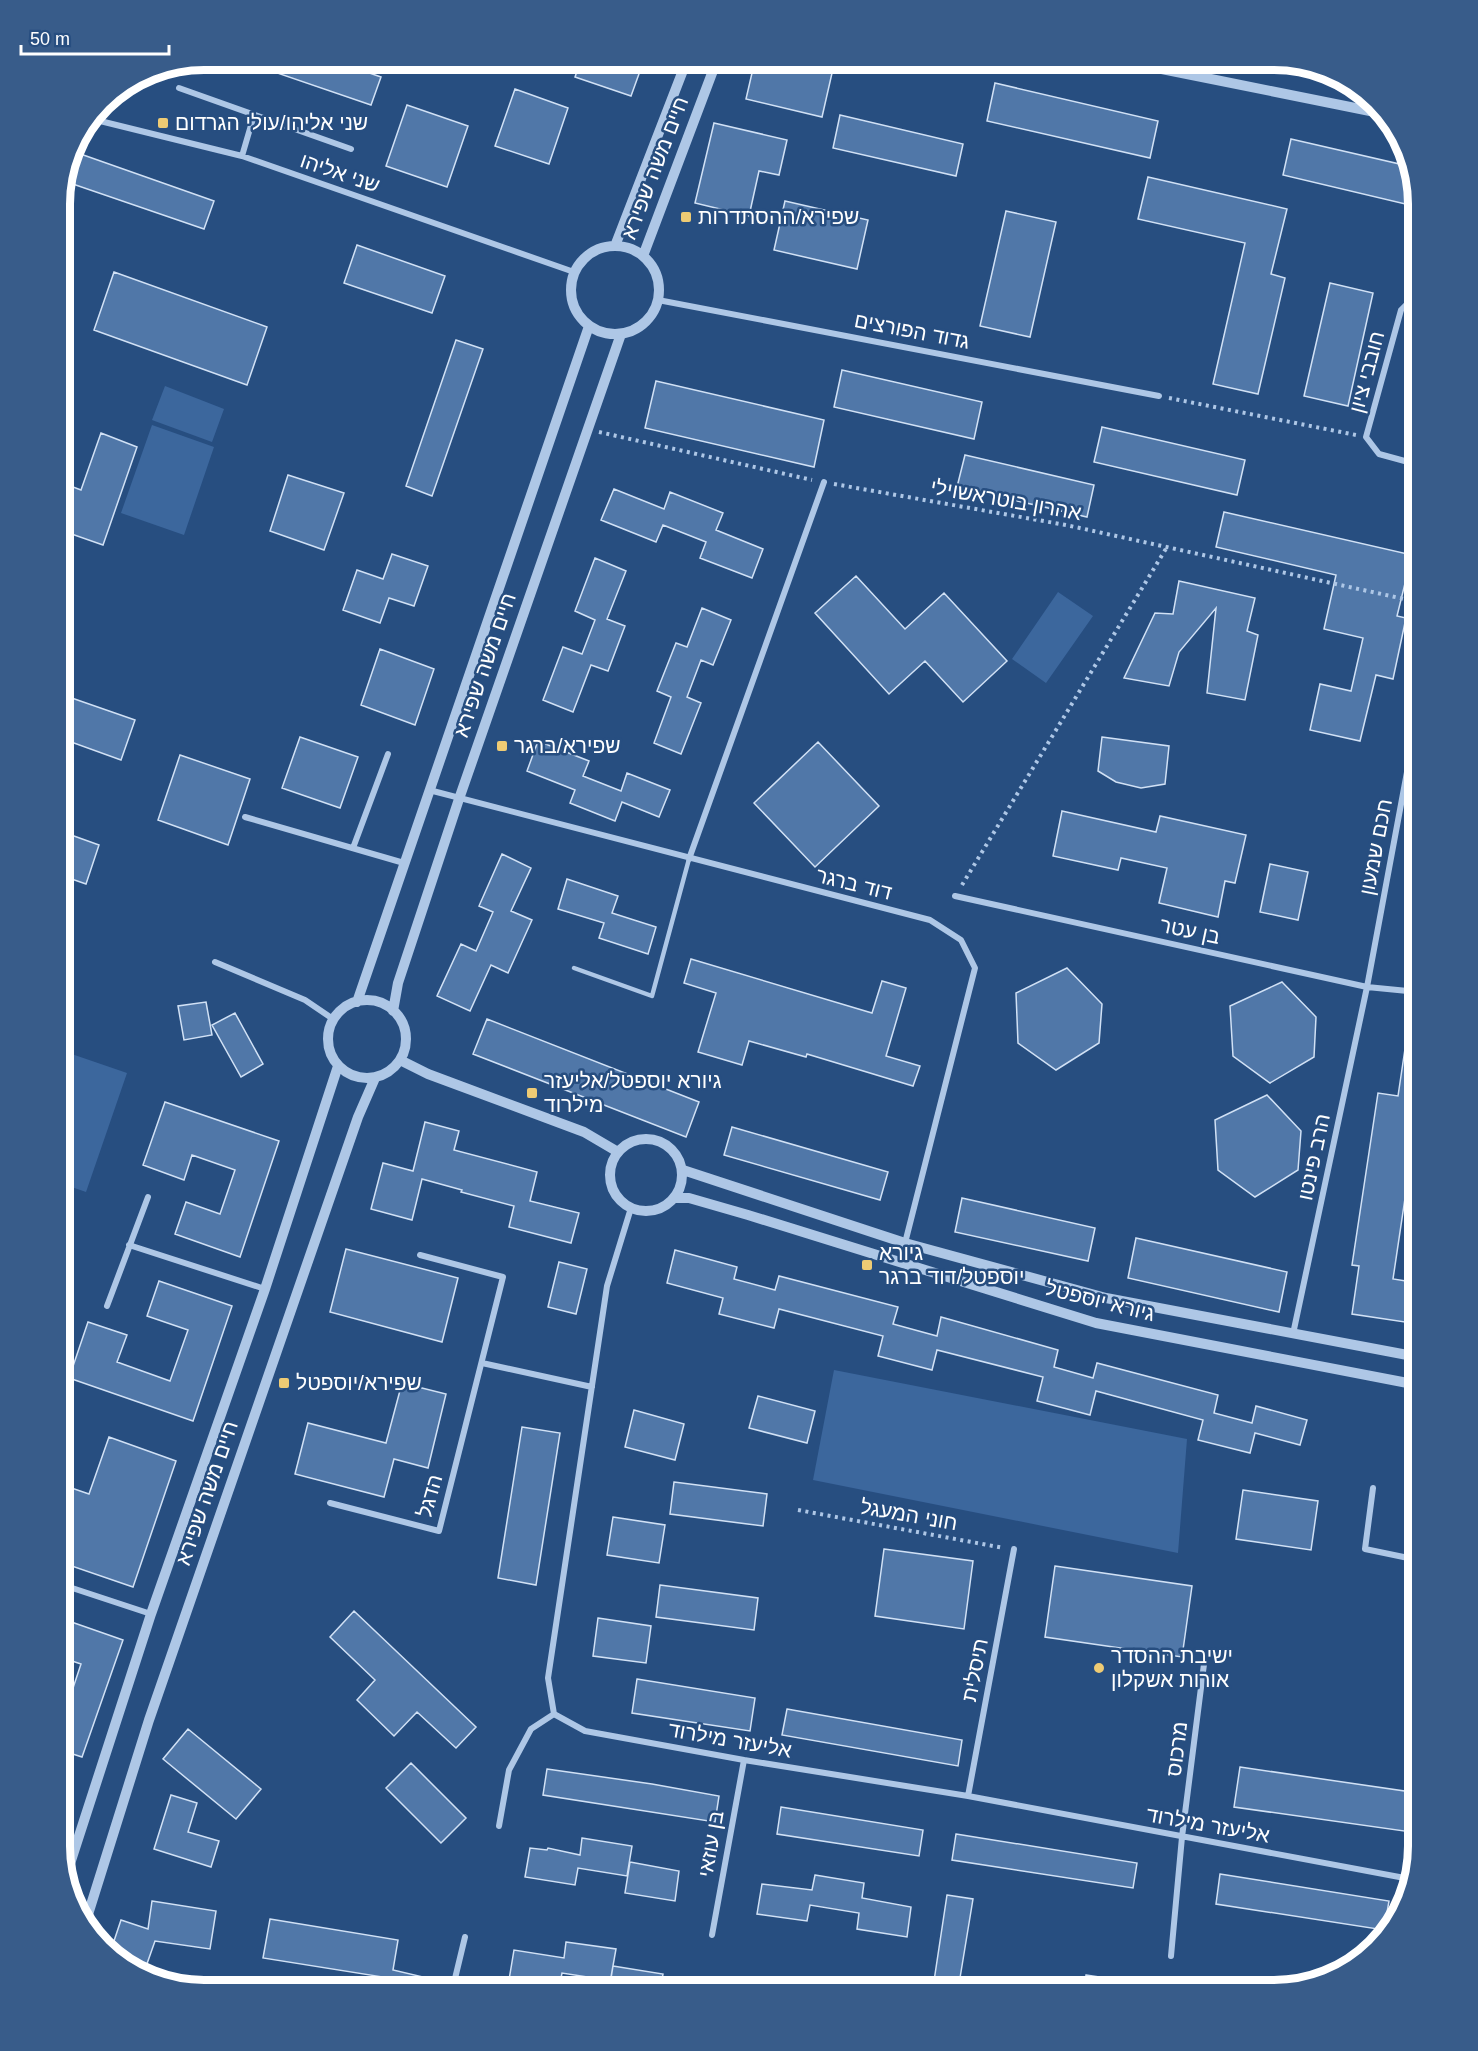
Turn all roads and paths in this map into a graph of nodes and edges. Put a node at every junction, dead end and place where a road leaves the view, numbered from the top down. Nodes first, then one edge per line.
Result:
1 (683, 71) edge
2 (713, 71) edge
3 (1172, 71) edge
4 (178, 88) dead end
5 (1369, 111) edge
6 (254, 115) junction
7 (101, 120) edge
8 (351, 149) dead end
9 (242, 156) junction
10 (615, 246) junction
11 (643, 256) junction
12 (574, 272) junction
13 (658, 300) junction
14 (1408, 303) edge
15 (589, 326) junction
16 (621, 334) junction
17 (1159, 396) joint
18 (588, 429) junction
19 (1366, 437) junction
20 (1408, 462) edge
21 (824, 482) junction
22 (1167, 547) junction
23 (1408, 600) edge
24 (388, 754) dead end
25 (1408, 767) edge
26 (429, 790) junction
27 (459, 799) junction
28 (245, 817) dead end
29 (353, 848) junction
30 (689, 859) junction
31 (404, 863) junction
32 (955, 896) joint
33 (215, 962) dead end
34 (574, 968) dead end
35 (1367, 987) junction
36 (1408, 992) edge
37 (357, 1002) junction
38 (393, 1011) junction
39 (333, 1019) junction
40 (400, 1060) junction
41 (338, 1066) junction
42 (375, 1078) junction
43 (618, 1152) junction
44 (683, 1170) junction
45 (148, 1197) dead end
46 (676, 1197) junction
47 (631, 1208) junction
48 (905, 1243) junction
49 (129, 1245) junction
50 (420, 1255) dead end
51 (265, 1289) junction
52 (107, 1306) dead end
53 (1293, 1334) junction
54 (1408, 1355) edge
55 (482, 1363) junction
56 (1408, 1383) edge
57 (592, 1387) junction
58 (1373, 1488) dead end
59 (330, 1503) dead end
60 (798, 1510) dead end
61 (1014, 1550) joint
62 (1408, 1558) edge
63 (70, 1587) edge
64 (151, 1614) junction
65 (1204, 1664) dead end
66 (554, 1714) junction
67 (744, 1760) junction
68 (968, 1796) junction
69 (499, 1826) dead end
70 (1182, 1837) junction
71 (71, 1859) edge
72 (1404, 1877) edge
73 (88, 1914) edge
74 (712, 1935) dead end
75 (465, 1937) dead end
76 (1171, 1956) dead end
77 (455, 1980) edge

1 - 10 street, חיים משה שפירא
2 - 11 street, חיים משה שפירא
3 - 5 street
4 - 6 street
6 - 8 street
6 - 9 street
7 - 9 street, שני אליהו
9 - 12 street, שני אליהו
10 - 11 street
10 - 12 street
11 - 13 street
12 - 15 street
13 - 16 street
13 - 17 street, גדוד הפורצים
14 - 19 street, חובבי ציון
15 - 16 street
15 - 26 street, חיים משה שפירא
16 - 18 street, חיים משה שפירא
17 - 19 path
18 - 21 path, אהרון בוטראשוילי
18 - 27 street, חיים משה שפירא
19 - 20 street, חובבי ציון
21 - 22 path, אהרון בוטראשוילי
21 - 30 street
22 - 23 path, אהרון בוטראשוילי
22 - 32 path
24 - 29 street
25 - 35 street, חכם שמעון
26 - 27 street, דוד ברגר
26 - 31 street, חיים משה שפירא
27 - 30 street, דוד ברגר
27 - 38 street, חיים משה שפירא
28 - 29 street
29 - 31 street
30 - 34 lane
30 - 48 street, דוד ברגר
31 - 37 street, חיים משה שפירא
32 - 35 street, בן עטר
33 - 39 street
35 - 36 street, בן עטר
35 - 53 street, הרב פינטו
37 - 38 street
37 - 39 street
38 - 40 street
39 - 41 street
40 - 42 street
40 - 43 street
41 - 42 street
41 - 51 street, חיים משה שפירא
42 - 73 street, חיים משה שפירא
43 - 44 street
43 - 47 street
44 - 46 street
44 - 48 street, גיורא יוספטל
45 - 49 street
46 - 47 street
46 - 56 street, גיורא יוספטל
47 - 57 street
48 - 53 street, גיורא יוספטל
49 - 51 street
49 - 52 street
50 - 55 street, הדגל
51 - 64 street, חיים משה שפירא
53 - 54 street, גיורא יוספטל
55 - 57 street
55 - 59 street, הדגל
57 - 66 street
58 - 62 street
60 - 61 path, חוני המעגל
61 - 68 street, תיסלית
63 - 64 street
64 - 71 street, חיים משה שפירא
65 - 70 street, מרכוס
66 - 67 street, אליעזר מילרוד
66 - 69 street
67 - 68 street, אליעזר מילרוד
67 - 74 street, בן עוזאי
68 - 70 street, אליעזר מילרוד
70 - 72 street, אליעזר מילרוד
70 - 76 street, מרכוס
75 - 77 street

